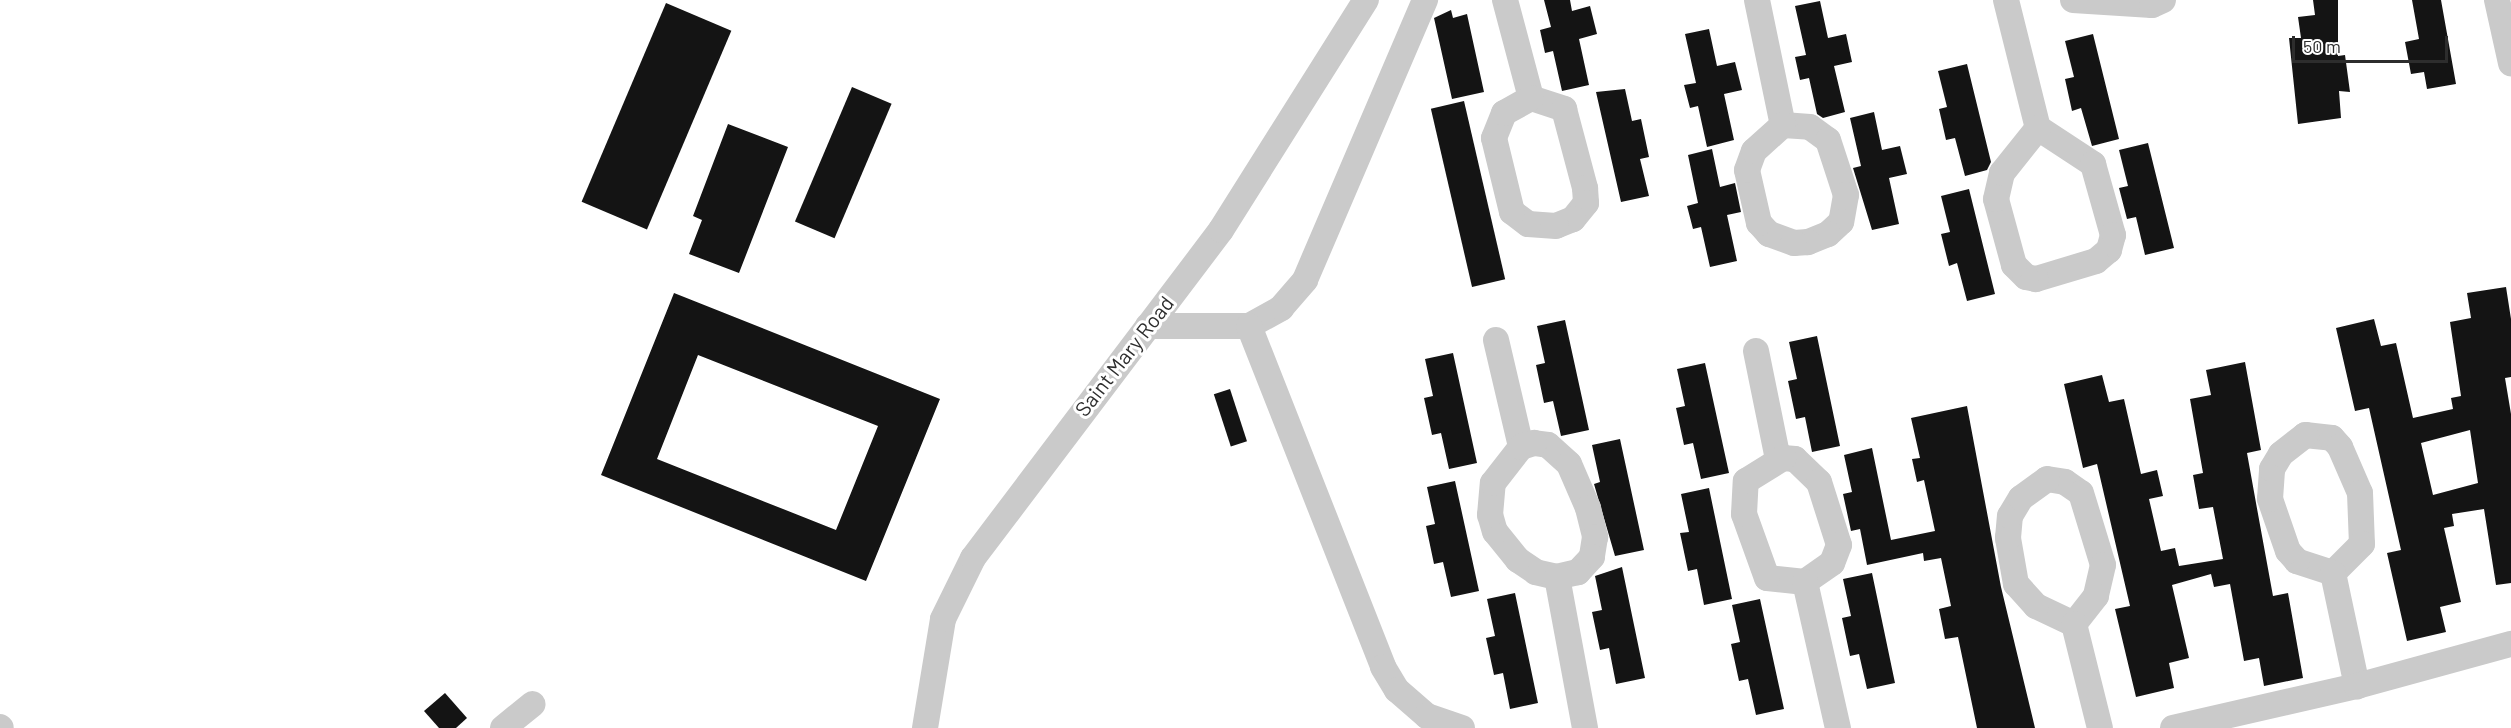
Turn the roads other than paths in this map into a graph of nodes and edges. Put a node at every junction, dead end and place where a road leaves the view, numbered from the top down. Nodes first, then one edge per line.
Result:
1 (1366, 0) edge
2 (1425, 0) edge
3 (1505, 0) edge
4 (1757, 0) edge
5 (2006, 0) edge
6 (2073, 0) edge
7 (2163, 0) edge
8 (2497, 0) edge
9 (2511, 63) edge
10 (1531, 98) junction
11 (1783, 125) junction
12 (2038, 128) junction
13 (1249, 326) junction
14 (1148, 327) junction
15 (1496, 340) dead end
16 (1756, 351) dead end
17 (1521, 447) junction
18 (1778, 459) junction
19 (2332, 573) junction
20 (1557, 577) junction
21 (1805, 582) junction
22 (2074, 624) junction
23 (2511, 644) edge
24 (2357, 686) junction
25 (533, 704) dead end
26 (503, 728) edge
27 (925, 728) edge
28 (1462, 728) edge
29 (1585, 728) edge
30 (1838, 728) edge
31 (2100, 728) edge
32 (2173, 728) edge

1 - 14 street, Saint Mary Road
2 - 13 street
3 - 10 street
4 - 11 street
5 - 12 street
6 - 7 street
8 - 9 street
10 - 10 street
11 - 11 street
12 - 12 street
13 - 14 street
13 - 28 street
14 - 27 street, Saint Mary Road
15 - 17 street
16 - 18 street
17 - 20 street
17 - 20 street
18 - 21 street
18 - 21 street
19 - 19 street
19 - 24 street
20 - 29 street
21 - 30 street
22 - 22 street
22 - 31 street
23 - 24 street
24 - 32 street
25 - 26 street

